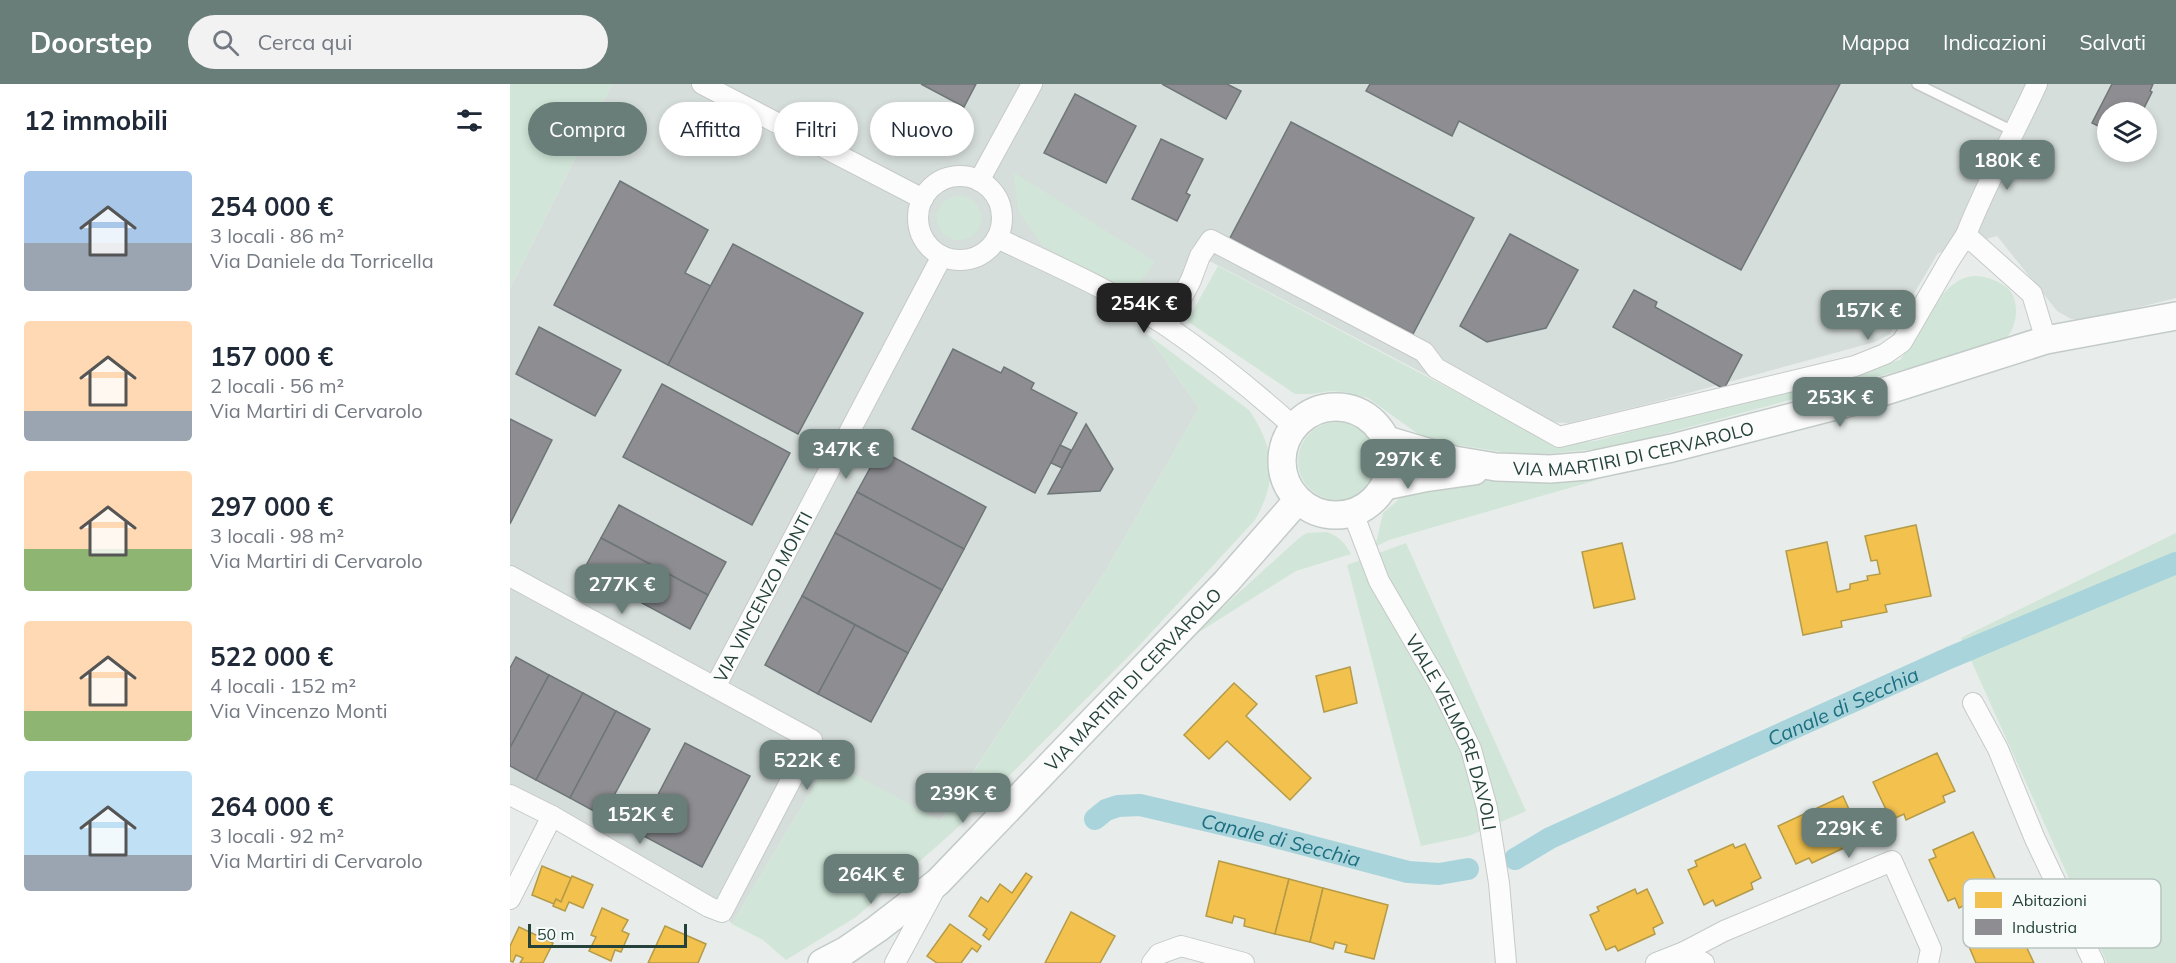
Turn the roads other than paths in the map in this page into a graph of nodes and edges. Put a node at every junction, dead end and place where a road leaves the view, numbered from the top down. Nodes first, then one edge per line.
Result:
1 (702, 84) edge
2 (1032, 84) edge
3 (1917, 84) edge
4 (2037, 84) edge
5 (2015, 132) junction
6 (979, 181) junction
7 (923, 199) junction
8 (1966, 235) junction
9 (997, 238) junction
10 (942, 256) junction
11 (2176, 316) edge
12 (1167, 326) junction
13 (2046, 340) junction
14 (1294, 427) junction
15 (1387, 440) junction
16 (1496, 467) junction
17 (1385, 486) junction
18 (1298, 500) junction
19 (1353, 513) junction
20 (510, 576) edge
21 (716, 687) junction
22 (1973, 703) dead end
23 (510, 795) edge
24 (552, 816) junction
25 (2054, 879) edge
26 (938, 882) junction
27 (510, 899) edge
28 (2087, 948) edge
29 (1684, 952) junction
30 (826, 962) edge
31 (895, 963) edge
32 (1152, 963) edge
33 (1244, 963) edge
34 (1506, 963) edge
35 (1656, 963) edge
36 (1704, 963) edge
37 (1928, 963) edge
38 (2094, 963) edge

1 - 7 street
2 - 6 street
3 - 5 lane
4 - 5 street, VIA MARTIRI DI CERVAROLO
5 - 8 street, VIA MARTIRI DI CERVAROLO
6 - 7 street
6 - 9 street
7 - 10 street
8 - 12 street, VIA MARTIRI DI CERVAROLO
8 - 13 street
9 - 10 street
9 - 12 street
10 - 21 street, VIA VINCENZO MONTI
11 - 13 main road, VIA MARTIRI DI CERVAROLO
12 - 14 street
13 - 16 main road, VIA MARTIRI DI CERVAROLO
14 - 15 main road
14 - 18 main road
15 - 16 main road, VIA MARTIRI DI CERVAROLO
15 - 17 main road
16 - 17 main road, VIA MARTIRI DI CERVAROLO
17 - 19 main road
18 - 19 main road
18 - 26 main road, VIA MARTIRI DI CERVAROLO
19 - 34 street, VIALE VELMORE DAVOLI
20 - 21 street
21 - 24 street, VIA VINCENZO MONTI
22 - 25 street
23 - 24 street
24 - 27 street
26 - 30 main road, VIA MARTIRI DI CERVAROLO
26 - 31 street
28 - 38 street
29 - 35 street
29 - 36 street
29 - 37 street
32 - 33 street

